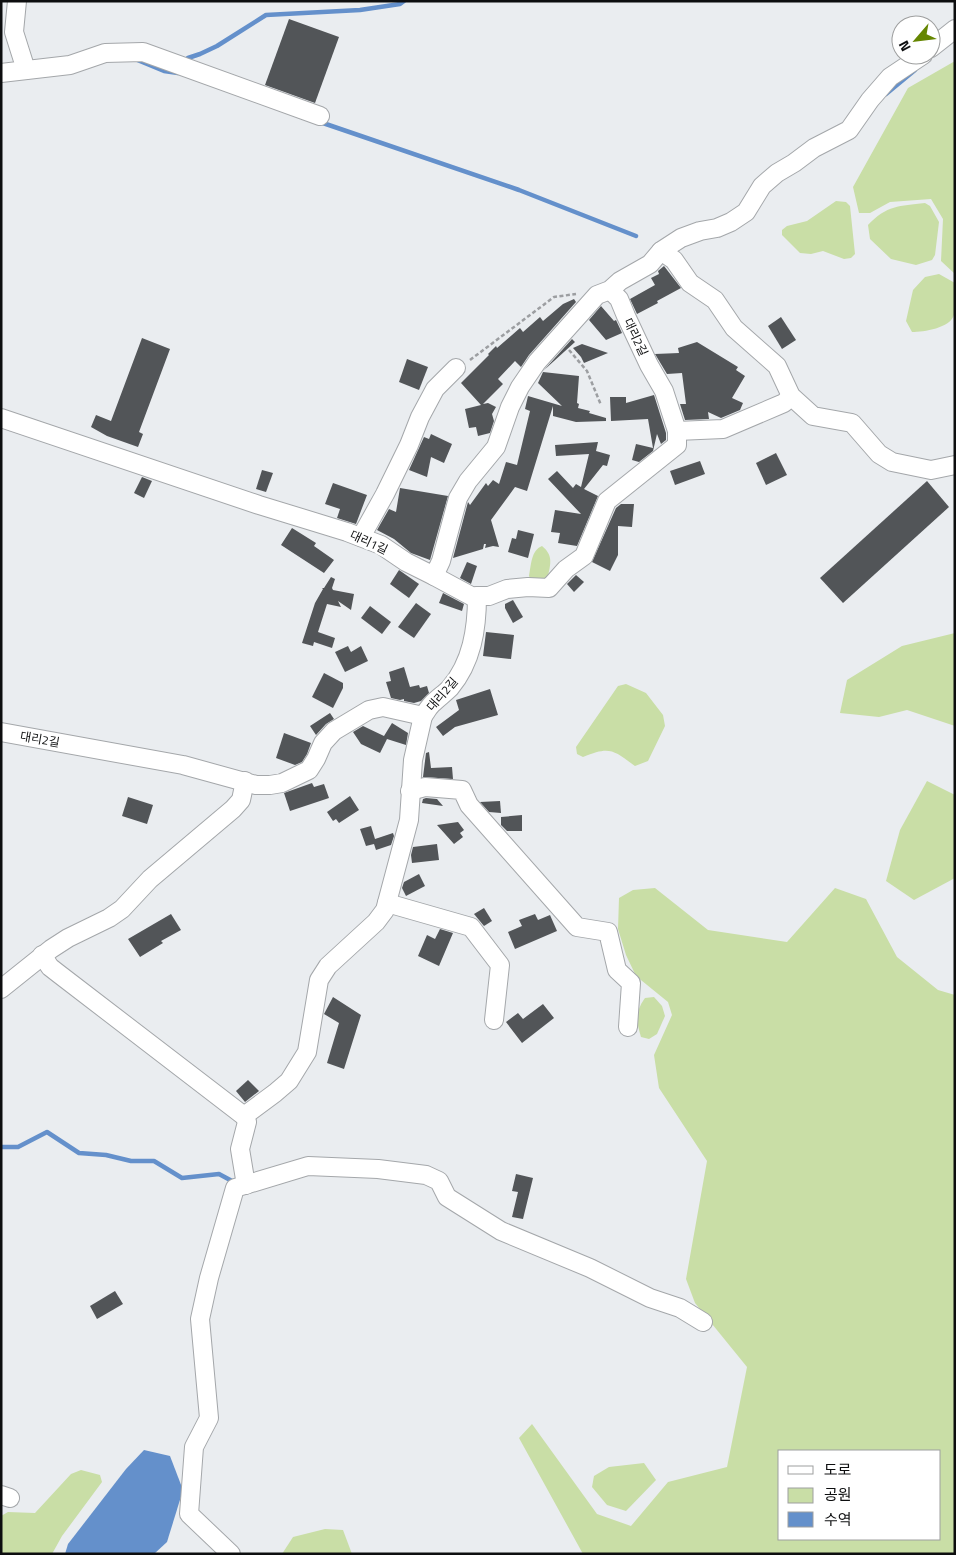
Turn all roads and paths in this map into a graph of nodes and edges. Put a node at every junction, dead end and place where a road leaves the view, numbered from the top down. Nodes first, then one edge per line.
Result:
1 (17, 1) edge
2 (955, 29) edge
3 (941, 40) edge
4 (908, 65) edge
5 (26, 70) junction
6 (1, 73) edge
7 (320, 116) dead end
8 (661, 251) junction
9 (603, 292) junction
10 (558, 337) junction
11 (456, 368) joint
12 (791, 396) junction
13 (601, 405) dead end
14 (1, 418) edge
15 (677, 431) junction
16 (955, 465) edge
17 (361, 537) junction
18 (434, 576) junction
19 (477, 596) junction
20 (423, 716) junction
21 (1, 732) edge
22 (245, 781) junction
23 (410, 791) junction
24 (387, 903) junction
25 (42, 955) junction
26 (1, 989) edge
27 (494, 1020) dead end
28 (628, 1027) dead end
29 (244, 1116) junction
30 (246, 1185) junction
31 (703, 1322) dead end
32 (231, 1554) edge

1 - 5 street
2 - 3 street
4 - 8 street
5 - 6 street
5 - 7 street
8 - 9 street
8 - 12 street
9 - 10 street
9 - 11 path
9 - 15 street, 대리2길
10 - 13 path
10 - 18 street
11 - 17 street
12 - 15 street
12 - 16 street
14 - 17 street, 대리1길
15 - 19 street
17 - 18 street, 대리1길
18 - 19 street, 대리1길
19 - 20 street, 대리2길
20 - 22 street, 대리2길
20 - 23 street
21 - 22 street, 대리2길
22 - 25 street
23 - 24 street
23 - 28 street
24 - 27 street
24 - 29 street
25 - 26 street
25 - 29 street
29 - 30 street
30 - 31 street
30 - 32 street

